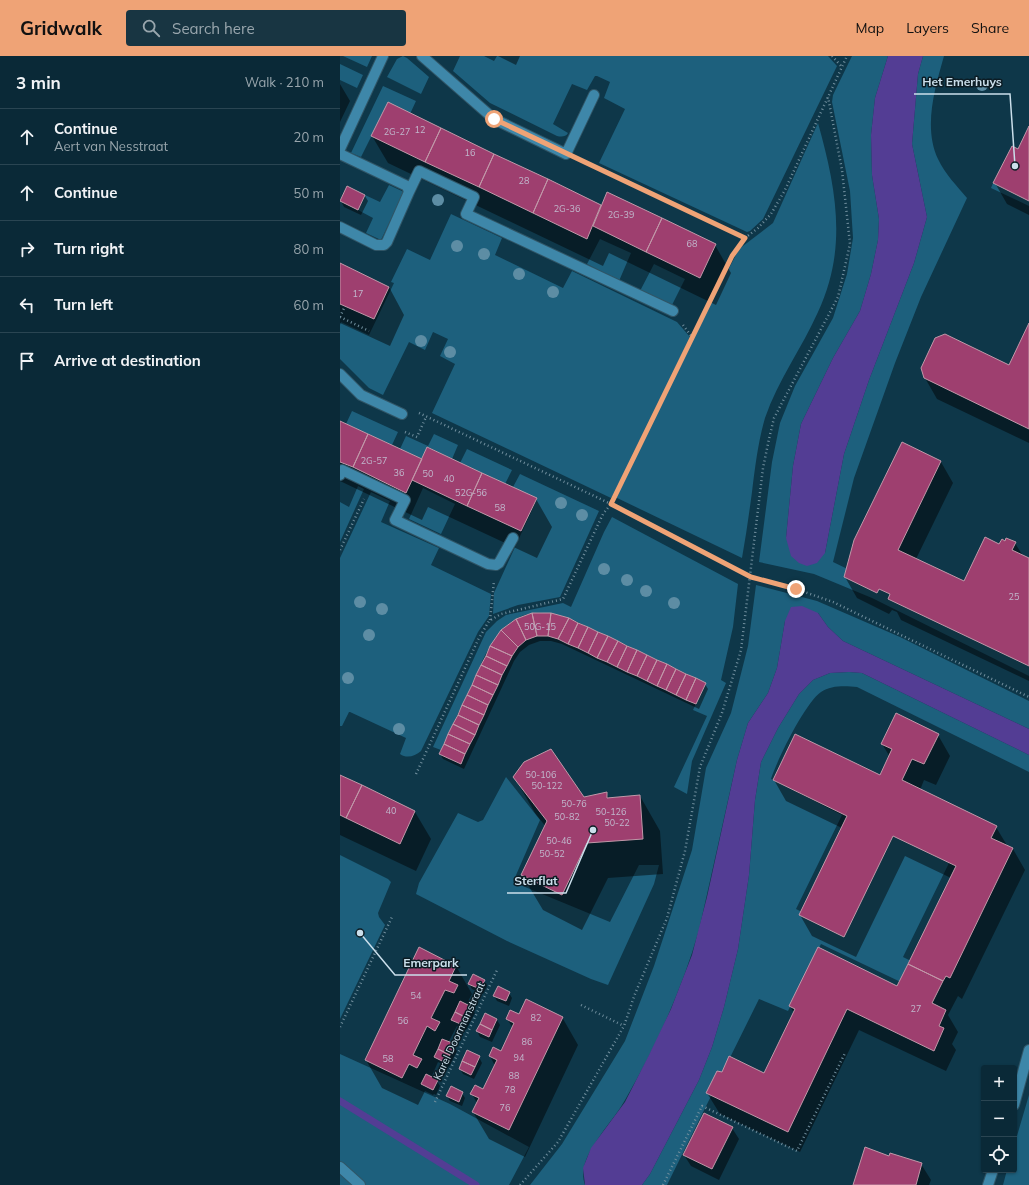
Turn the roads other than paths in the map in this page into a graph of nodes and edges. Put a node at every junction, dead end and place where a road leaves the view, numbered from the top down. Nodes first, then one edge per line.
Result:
1 (383, 56) edge
2 (422, 56) edge
3 (594, 95) dead end
4 (340, 150) edge
5 (340, 154) edge
6 (409, 192) junction
7 (340, 228) edge
8 (673, 312) dead end
9 (340, 374) edge
10 (402, 414) road end
11 (340, 475) edge
12 (513, 538) dead end
13 (1029, 1050) edge
14 (1015, 1101) edge
15 (342, 1173) edge
16 (992, 1173) edge
17 (360, 1185) edge
18 (988, 1185) edge

1 - 4 street
2 - 3 street
5 - 6 street
6 - 7 street
6 - 8 street
9 - 10 street
11 - 12 street
13 - 14 street
15 - 17 street
16 - 18 street

